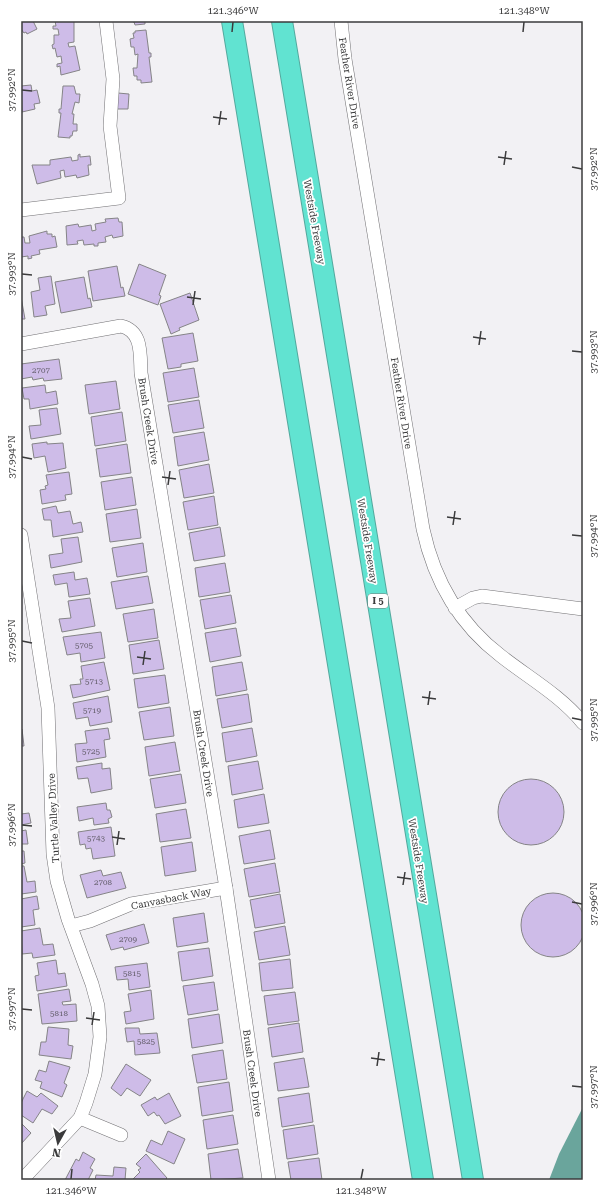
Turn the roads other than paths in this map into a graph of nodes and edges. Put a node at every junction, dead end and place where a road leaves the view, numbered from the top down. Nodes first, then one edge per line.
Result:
1 (106, 21) edge
2 (232, 21) edge
3 (282, 21) edge
4 (341, 21) edge
5 (21, 210) edge
6 (21, 344) edge
7 (21, 535) edge
8 (455, 608) junction
9 (583, 609) edge
10 (583, 723) edge
11 (226, 888) junction
12 (71, 926) junction
13 (80, 1118) junction
14 (121, 1135) dead end
15 (22, 1180) edge
16 (269, 1180) edge
17 (423, 1180) edge
18 (473, 1180) edge

1 - 5 street
2 - 17 highway
3 - 18 highway, Westside Freeway / I 5
4 - 8 street, Feather River Drive
6 - 11 street, Brush Creek Drive
7 - 12 street, Turtle Valley Drive
8 - 9 street
8 - 10 street, Feather River Drive
11 - 12 street, Canvasback Way
11 - 16 street, Brush Creek Drive
12 - 13 street, Turtle Valley Drive
13 - 14 street
13 - 15 street, Turtle Valley Drive

